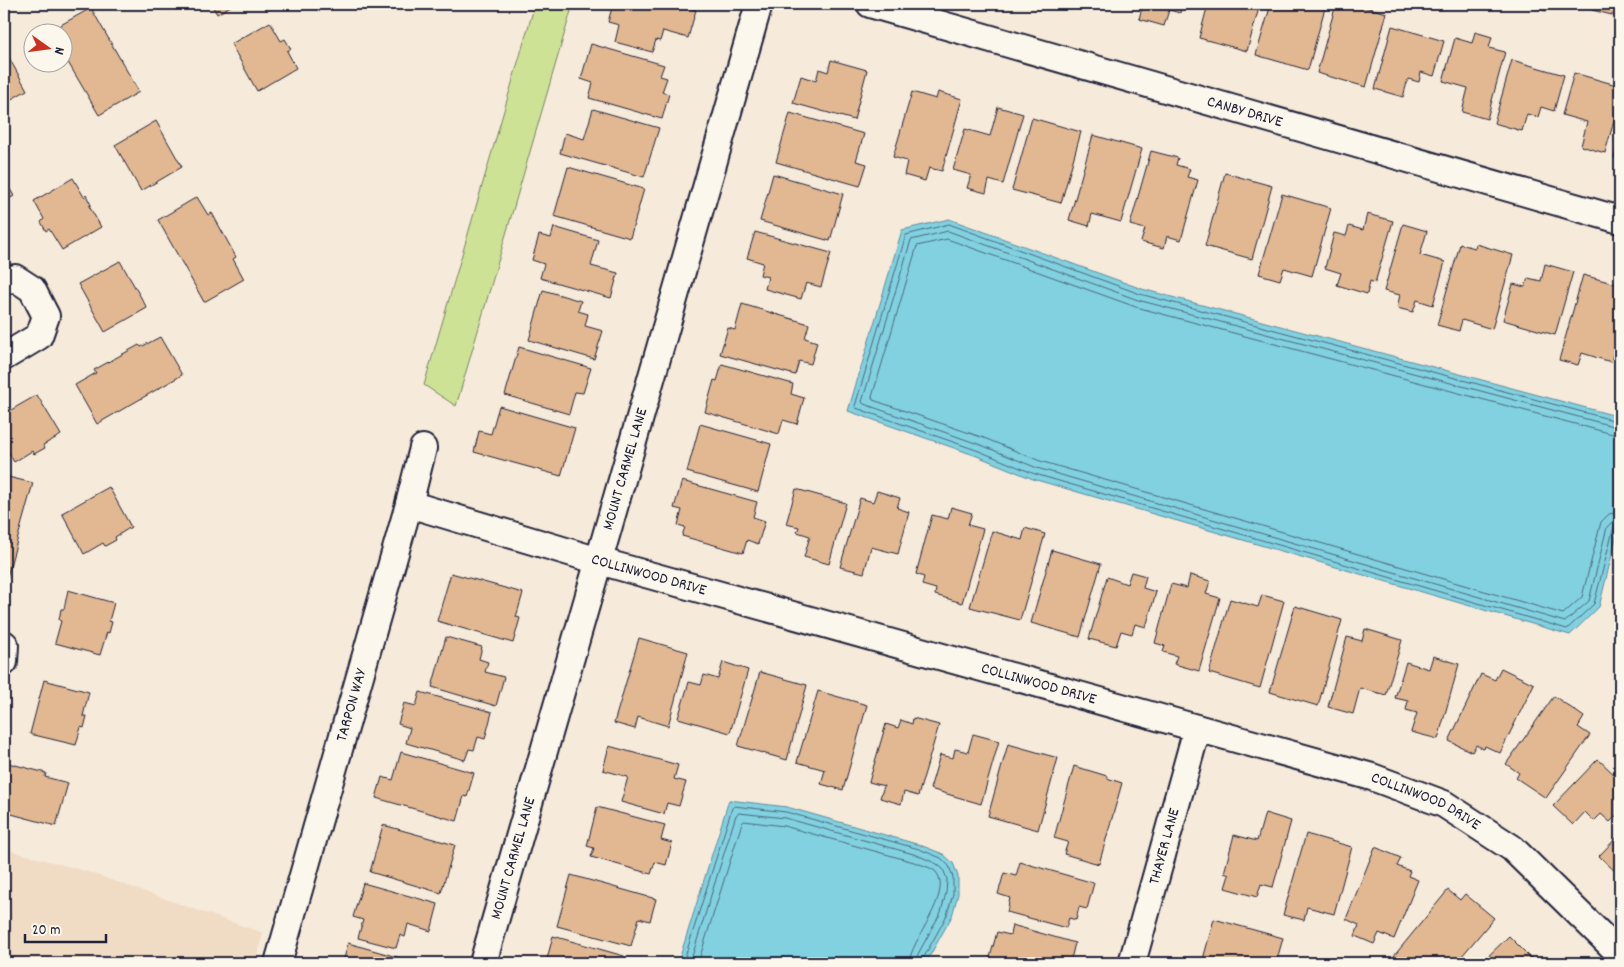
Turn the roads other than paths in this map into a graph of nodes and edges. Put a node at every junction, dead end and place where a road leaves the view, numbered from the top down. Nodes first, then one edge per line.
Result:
1 (759, 4) edge
2 (870, 4) edge
3 (1620, 220) edge
4 (4, 281) edge
5 (4, 358) edge
6 (423, 448) dead end
7 (409, 504) junction
8 (599, 561) junction
9 (4, 644) edge
10 (4, 662) edge
11 (1197, 729) junction
12 (1620, 954) edge
13 (278, 963) edge
14 (483, 963) edge
15 (1132, 963) edge

1 - 8 street, MOUNT CARMEL LANE
2 - 3 street, CANBY DRIVE
4 - 5 street
6 - 7 street, TARPON WAY
7 - 8 street, COLLINWOOD DRIVE
7 - 13 street, TARPON WAY
8 - 11 street, COLLINWOOD DRIVE
8 - 14 street, MOUNT CARMEL LANE
9 - 10 street
11 - 12 street, COLLINWOOD DRIVE
11 - 15 street, THAYER LANE

